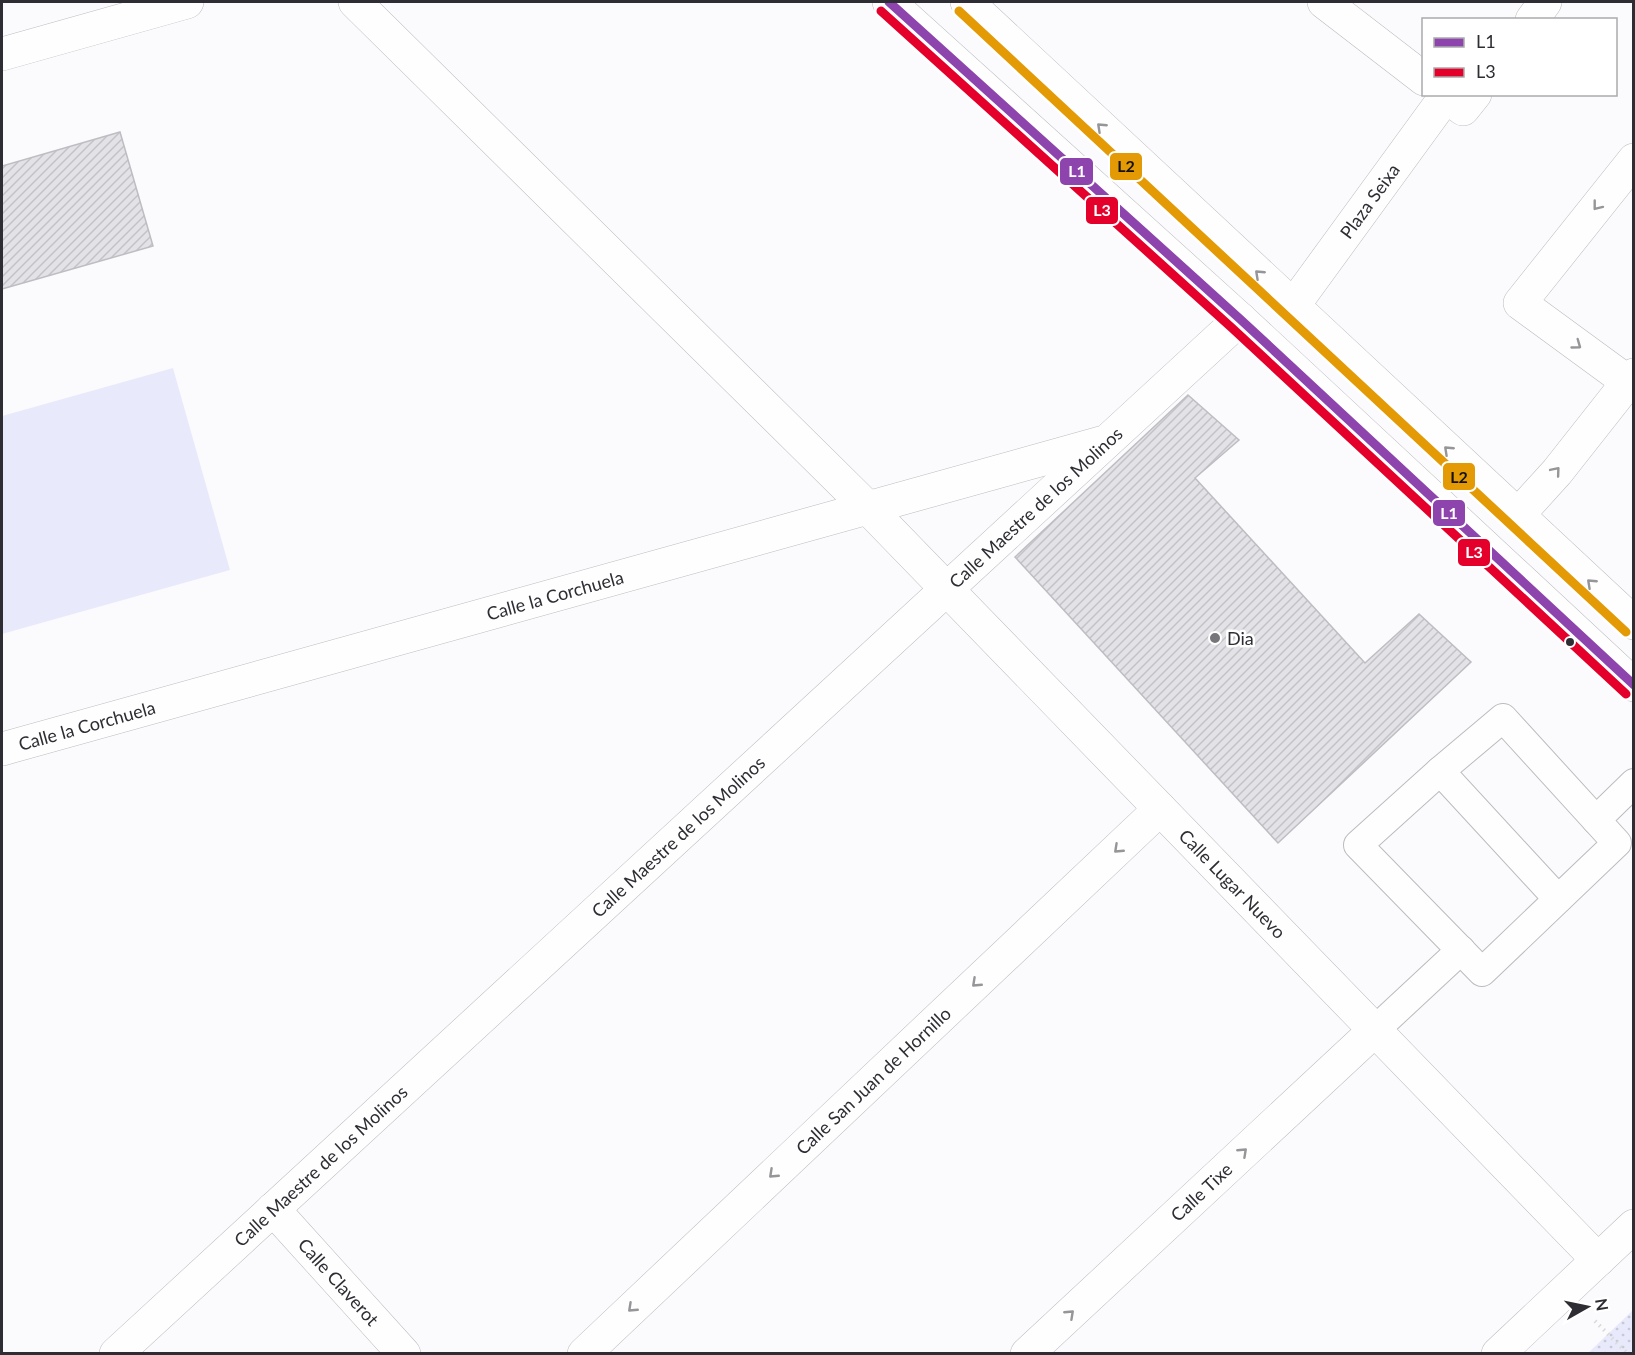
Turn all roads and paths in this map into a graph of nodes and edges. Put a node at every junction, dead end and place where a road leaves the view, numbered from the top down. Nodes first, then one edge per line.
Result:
1 (187, 2) edge
2 (355, 2) edge
3 (890, 2) edge
4 (967, 2) edge
5 (1324, 2) edge
6 (1545, 2) edge
7 (1533, 18) edge
8 (2, 54) edge
9 (1422, 73) edge
10 (1443, 96) edge
11 (1634, 160) edge
12 (1293, 306) junction
13 (1240, 319) junction
14 (1631, 379) edge
15 (1108, 441) junction
16 (868, 508) junction
17 (1518, 515) junction
18 (947, 589) junction
19 (1634, 623) edge
20 (1634, 686) edge
21 (2, 748) edge
22 (1440, 771) junction
23 (1634, 783) edge
24 (1160, 809) junction
25 (1596, 820) junction
26 (1558, 899) junction
27 (1461, 950) junction
28 (1375, 1030) junction
29 (273, 1209) junction
30 (1634, 1226) edge
31 (1598, 1260) junction
32 (116, 1353) edge
33 (404, 1353) edge
34 (584, 1353) edge
35 (1027, 1353) edge
36 (1498, 1353) edge

1 - 8 street
2 - 16 street, Calle Lugar Nuevo
3 - 13 street
12 -> 4 street
5 - 9 street, Plaza Seixa
6 - 7 street
10 - 12 street, Plaza Seixa
11 -> 14 street
17 -> 12 street
13 - 15 street, Calle Maestre de los Molinos
13 - 20 street
17 -> 14 street
15 - 16 street, Calle la Corchuela
15 - 18 street, Calle Maestre de los Molinos
16 - 18 street, Calle Lugar Nuevo
16 - 21 street, Calle la Corchuela
19 -> 17 street
18 - 24 street, Calle Lugar Nuevo
18 - 29 street, Calle Maestre de los Molinos
22 - 25 lane
22 - 26 lane
22 - 27 lane
23 - 25 lane
24 - 28 street, Calle Lugar Nuevo
24 -> 34 street, Calle San Juan de Hornillo
25 - 26 lane
26 - 27 lane
27 - 28 lane
28 - 31 street, Calle Lugar Nuevo
35 -> 28 street, Calle Tixe
29 - 32 street, Calle Maestre de los Molinos
29 - 33 street, Calle Claverot
30 - 31 street
31 - 36 street

